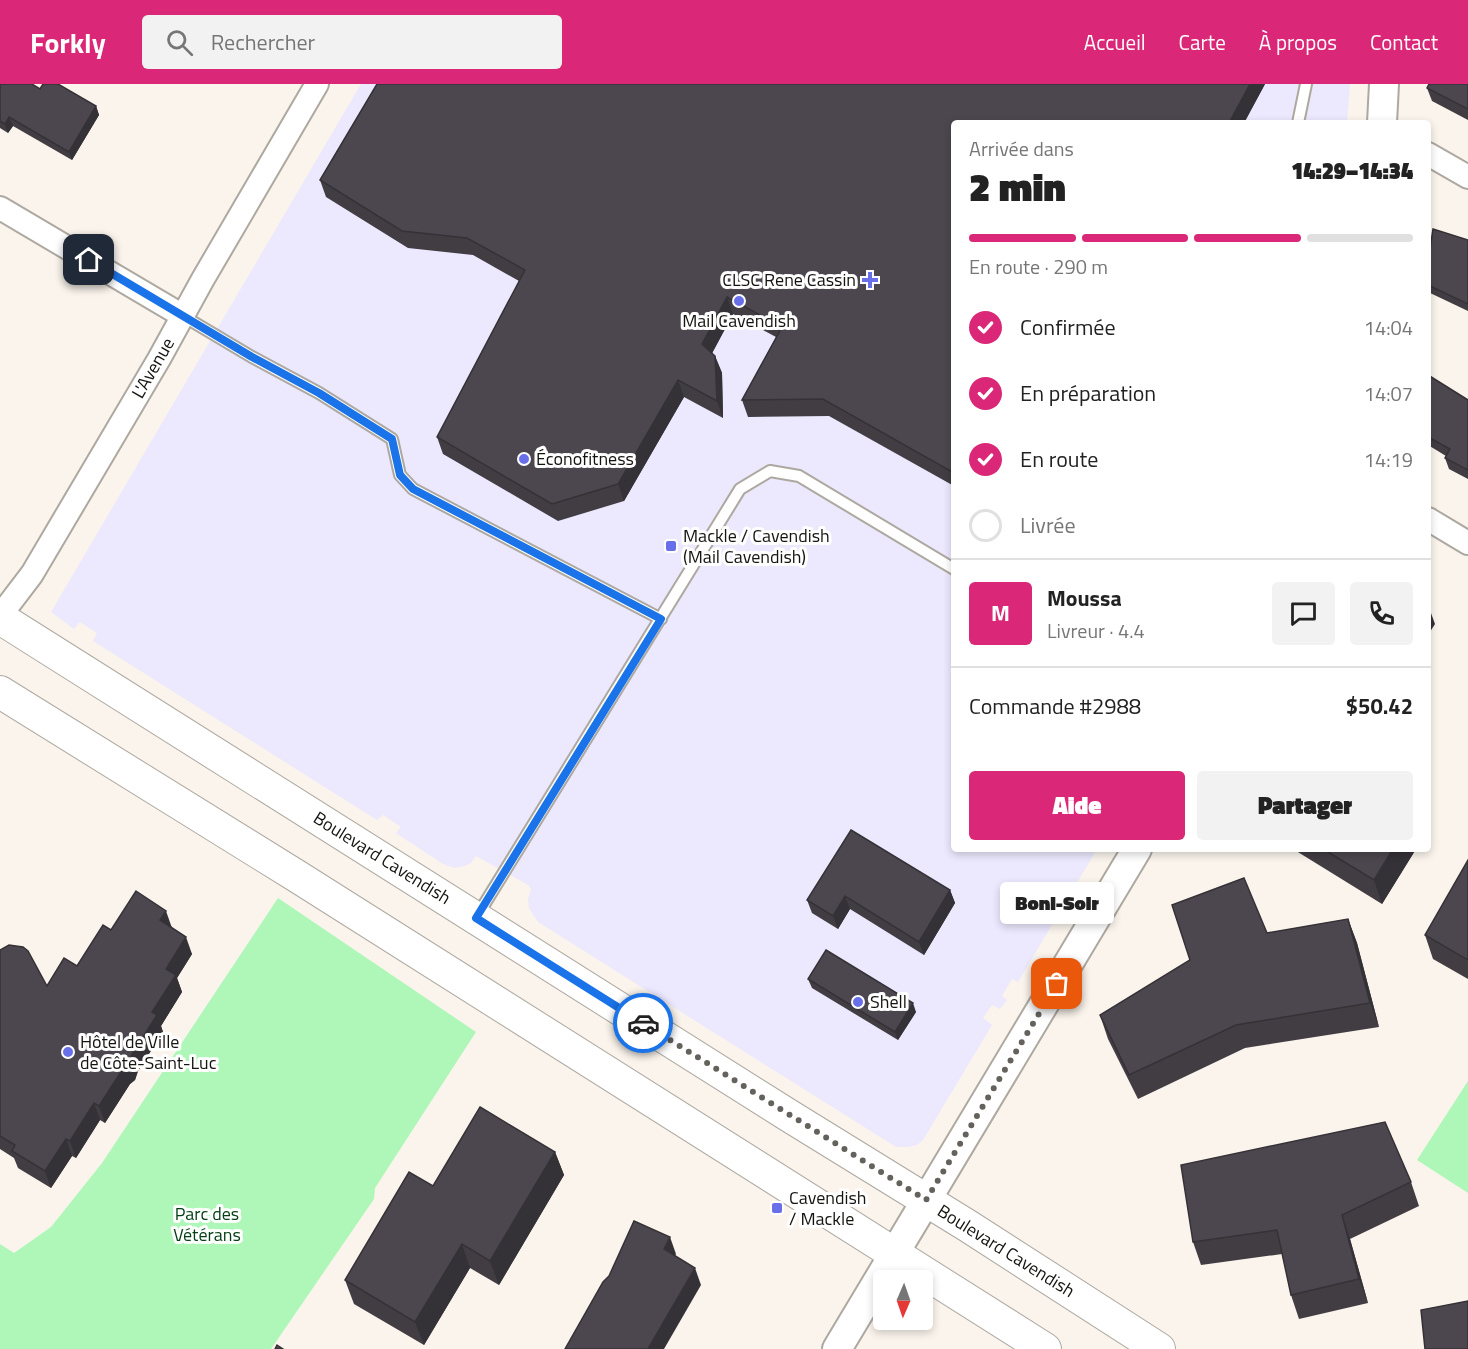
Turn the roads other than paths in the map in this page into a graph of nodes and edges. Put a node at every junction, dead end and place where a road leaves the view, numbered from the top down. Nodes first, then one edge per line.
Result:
1 (317, 84) edge
2 (1306, 84) edge
3 (1384, 84) edge
4 (1299, 120) edge
5 (1382, 120) edge
6 (1431, 156) edge
7 (1468, 177) edge
8 (0, 208) edge
9 (183, 316) junction
10 (1431, 521) edge
11 (1468, 543) edge
12 (951, 567) edge
13 (0, 617) edge
14 (661, 619) junction
15 (0, 692) edge
16 (1135, 852) edge
17 (476, 918) junction
18 (926, 1200) junction
19 (895, 1253) junction
20 (837, 1349) edge
21 (1045, 1349) edge
22 (1159, 1349) edge

1 - 9 street, L'Avenue
2 - 4 lane
3 - 5 street
6 - 7 street
8 - 9 street
9 - 13 street, L'Avenue
9 - 14 lane
10 - 11 street
12 - 14 lane
13 - 17 main road, Boulevard Cavendish
14 - 17 lane
15 - 19 main road
16 - 18 street
17 - 18 main road, Boulevard Cavendish
18 - 19 street
18 - 22 main road, Boulevard Cavendish
19 - 20 street
19 - 21 main road

